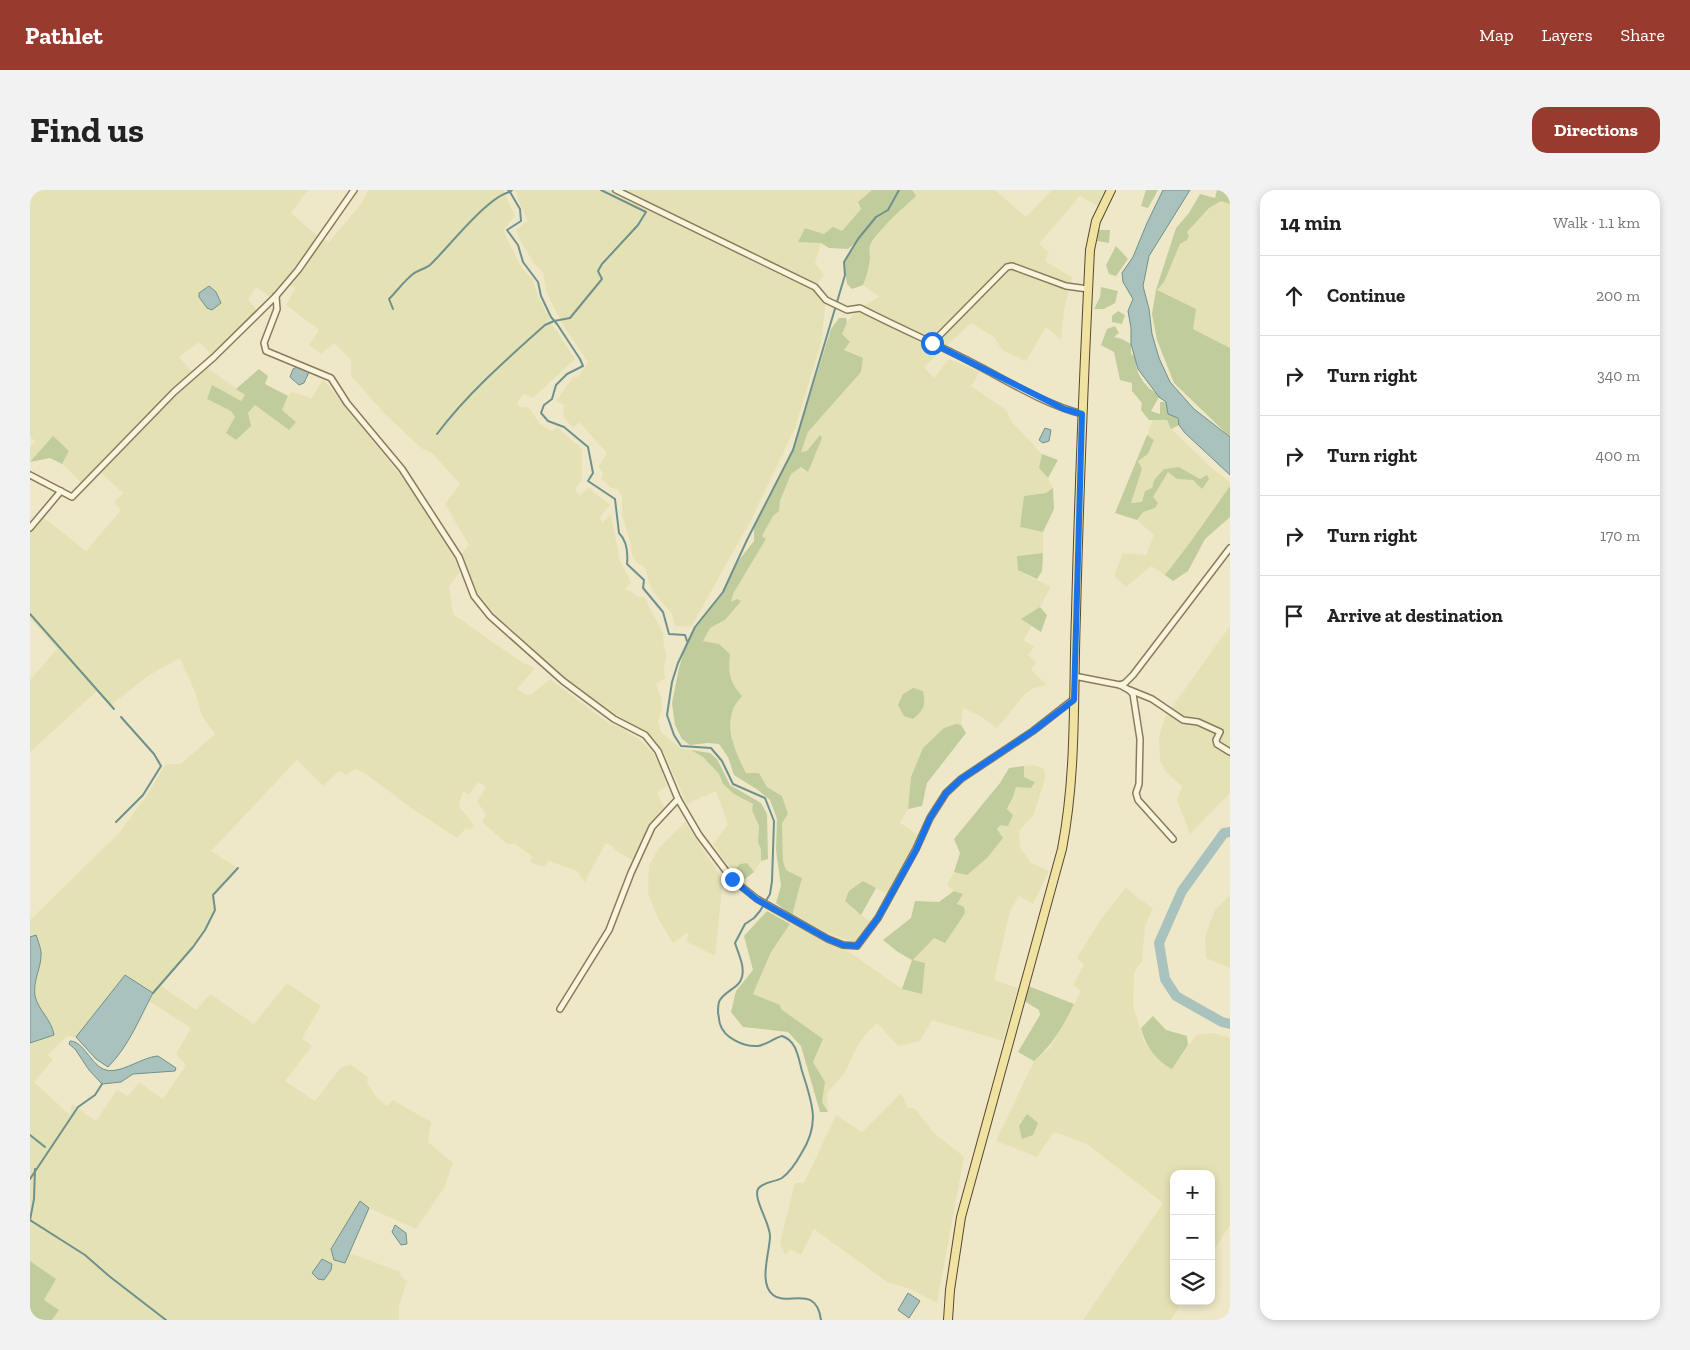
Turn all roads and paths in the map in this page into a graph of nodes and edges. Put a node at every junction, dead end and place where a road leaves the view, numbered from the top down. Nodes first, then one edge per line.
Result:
1 (354, 190) edge
2 (616, 190) edge
3 (1111, 190) edge
4 (1088, 290) junction
5 (276, 296) junction
6 (932, 343) junction
7 (1082, 414) junction
8 (30, 475) edge
9 (61, 490) junction
10 (30, 528) edge
11 (1230, 548) edge
12 (1074, 676) junction
13 (1120, 685) junction
14 (1129, 690) junction
15 (1074, 700) junction
16 (1230, 752) edge
17 (678, 799) junction
18 (1173, 839) dead end
19 (560, 1009) dead end
20 (948, 1320) edge

1 - 5 street
2 - 6 street
3 - 4 main road
4 - 6 street
4 - 7 main road
5 - 9 street
5 - 17 street
6 - 7 street
7 - 12 main road
8 - 9 street
9 - 10 street
11 - 13 street
12 - 13 street
12 - 15 main road
13 - 14 street
14 - 16 street
14 - 18 street
15 - 17 street
15 - 20 main road
17 - 19 street

